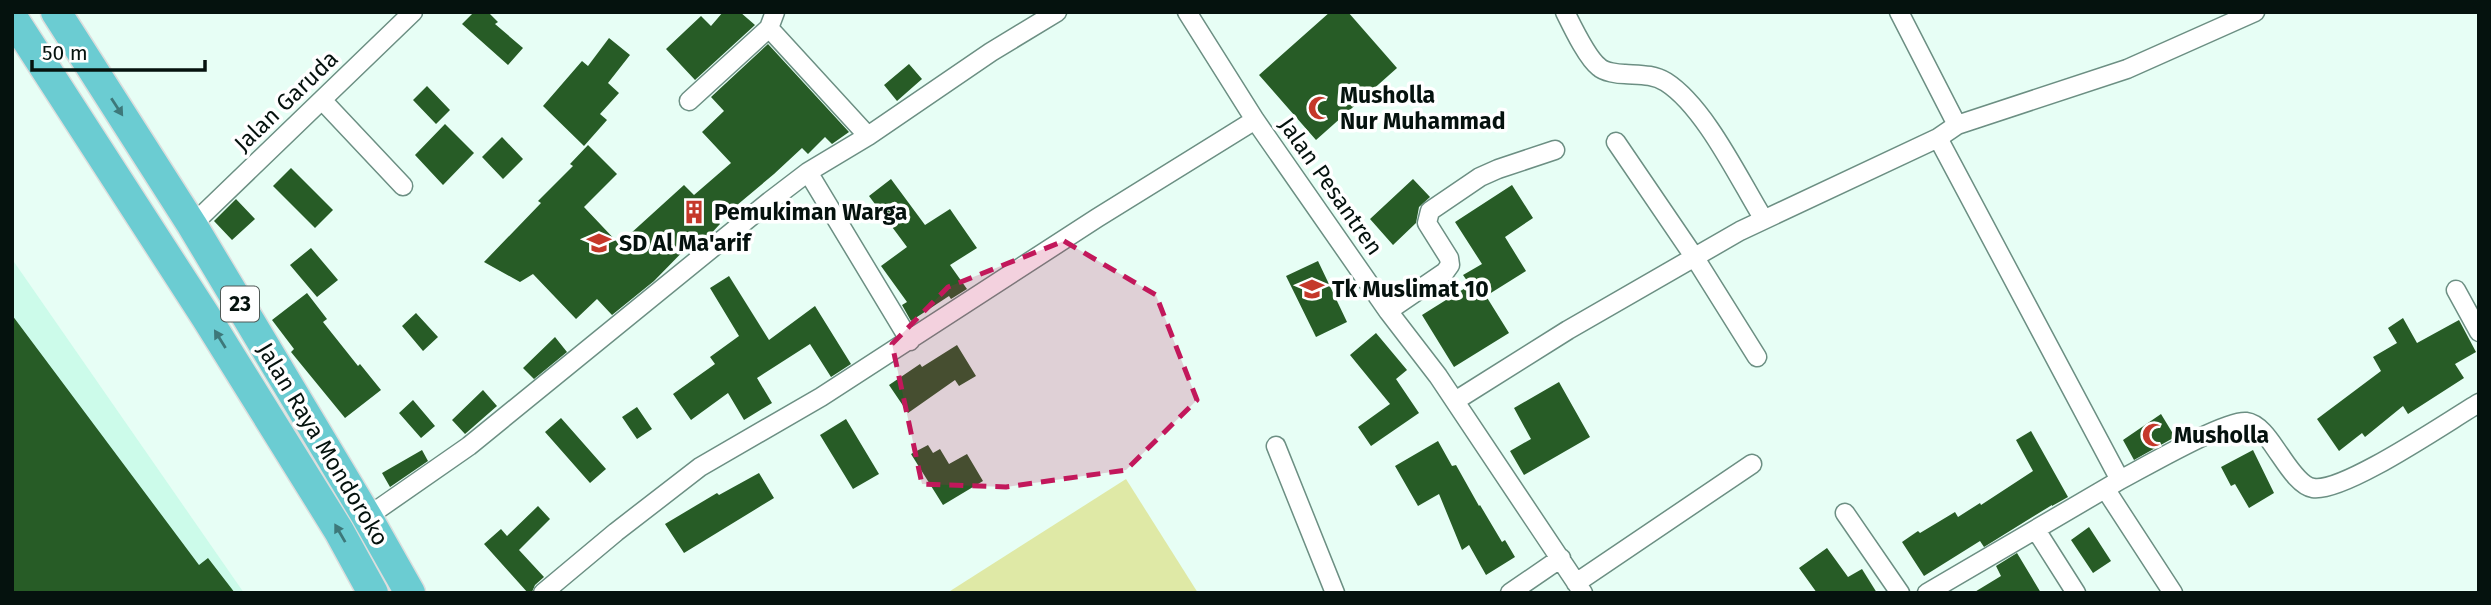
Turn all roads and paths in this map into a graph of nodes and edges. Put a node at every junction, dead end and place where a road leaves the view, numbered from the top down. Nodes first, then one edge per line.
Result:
1 (414, 12) edge
2 (1187, 12) edge
3 (1565, 12) edge
4 (1899, 12) edge
5 (2255, 12) edge
6 (61, 14) edge
7 (1051, 14) edge
8 (12, 17) edge
9 (772, 20) edge
10 (322, 100) junction
11 (689, 101) dead end
12 (1249, 124) junction
13 (1956, 125) junction
14 (868, 136) junction
15 (1938, 138) junction
16 (1616, 142) dead end
17 (1555, 150) dead end
18 (808, 172) junction
19 (402, 186) dead end
20 (1763, 218) junction
21 (192, 225) junction
22 (1695, 258) junction
23 (2456, 290) dead end
24 (1388, 311) junction
25 (2479, 332) edge
26 (910, 341) junction
27 (1757, 356) dead end
28 (1455, 401) junction
29 (2479, 403) edge
30 (1276, 446) dead end
31 (1752, 464) dead end
32 (2113, 485) junction
33 (1845, 513) dead end
34 (368, 517) junction
35 (2036, 530) junction
36 (1561, 558) junction
37 (1580, 588) edge
38 (373, 593) edge
39 (410, 593) edge
40 (543, 593) edge
41 (1335, 593) edge
42 (1510, 593) edge
43 (1900, 593) edge
44 (1927, 593) edge
45 (2076, 593) edge
46 (2173, 593) edge

1 - 10 street, Jalan Garuda
2 - 12 street, Jalan Pesantren
3 - 20 street
4 - 13 street
5 - 13 street
6 -> 21 highway, Jalan Raya Mondoroko / 23
7 - 14 street
38 -> 8 highway, Jalan Raya Mondoroko / 23
9 - 11 street
9 - 14 street
10 - 19 street
10 - 21 street, Jalan Garuda
12 - 24 street, Jalan Pesantren
12 - 26 street
13 - 15 street
14 - 18 street
15 - 20 street
15 - 32 street
16 - 22 street
17 - 24 street
18 - 26 street
18 - 34 street
20 - 22 street
21 - 34 highway, Jalan Raya Mondoroko / 23
22 - 27 street
22 - 28 street
23 - 25 street
24 - 28 street, Jalan Pesantren
26 - 40 street
28 - 36 street, Jalan Pesantren
29 - 32 street
30 - 41 street
31 - 37 street
32 - 35 street
32 - 46 street
33 - 43 street
34 - 39 highway, Jalan Raya Mondoroko / 23
35 - 44 street
35 - 45 street
36 - 37 street, Jalan Pesantren
36 - 42 street

